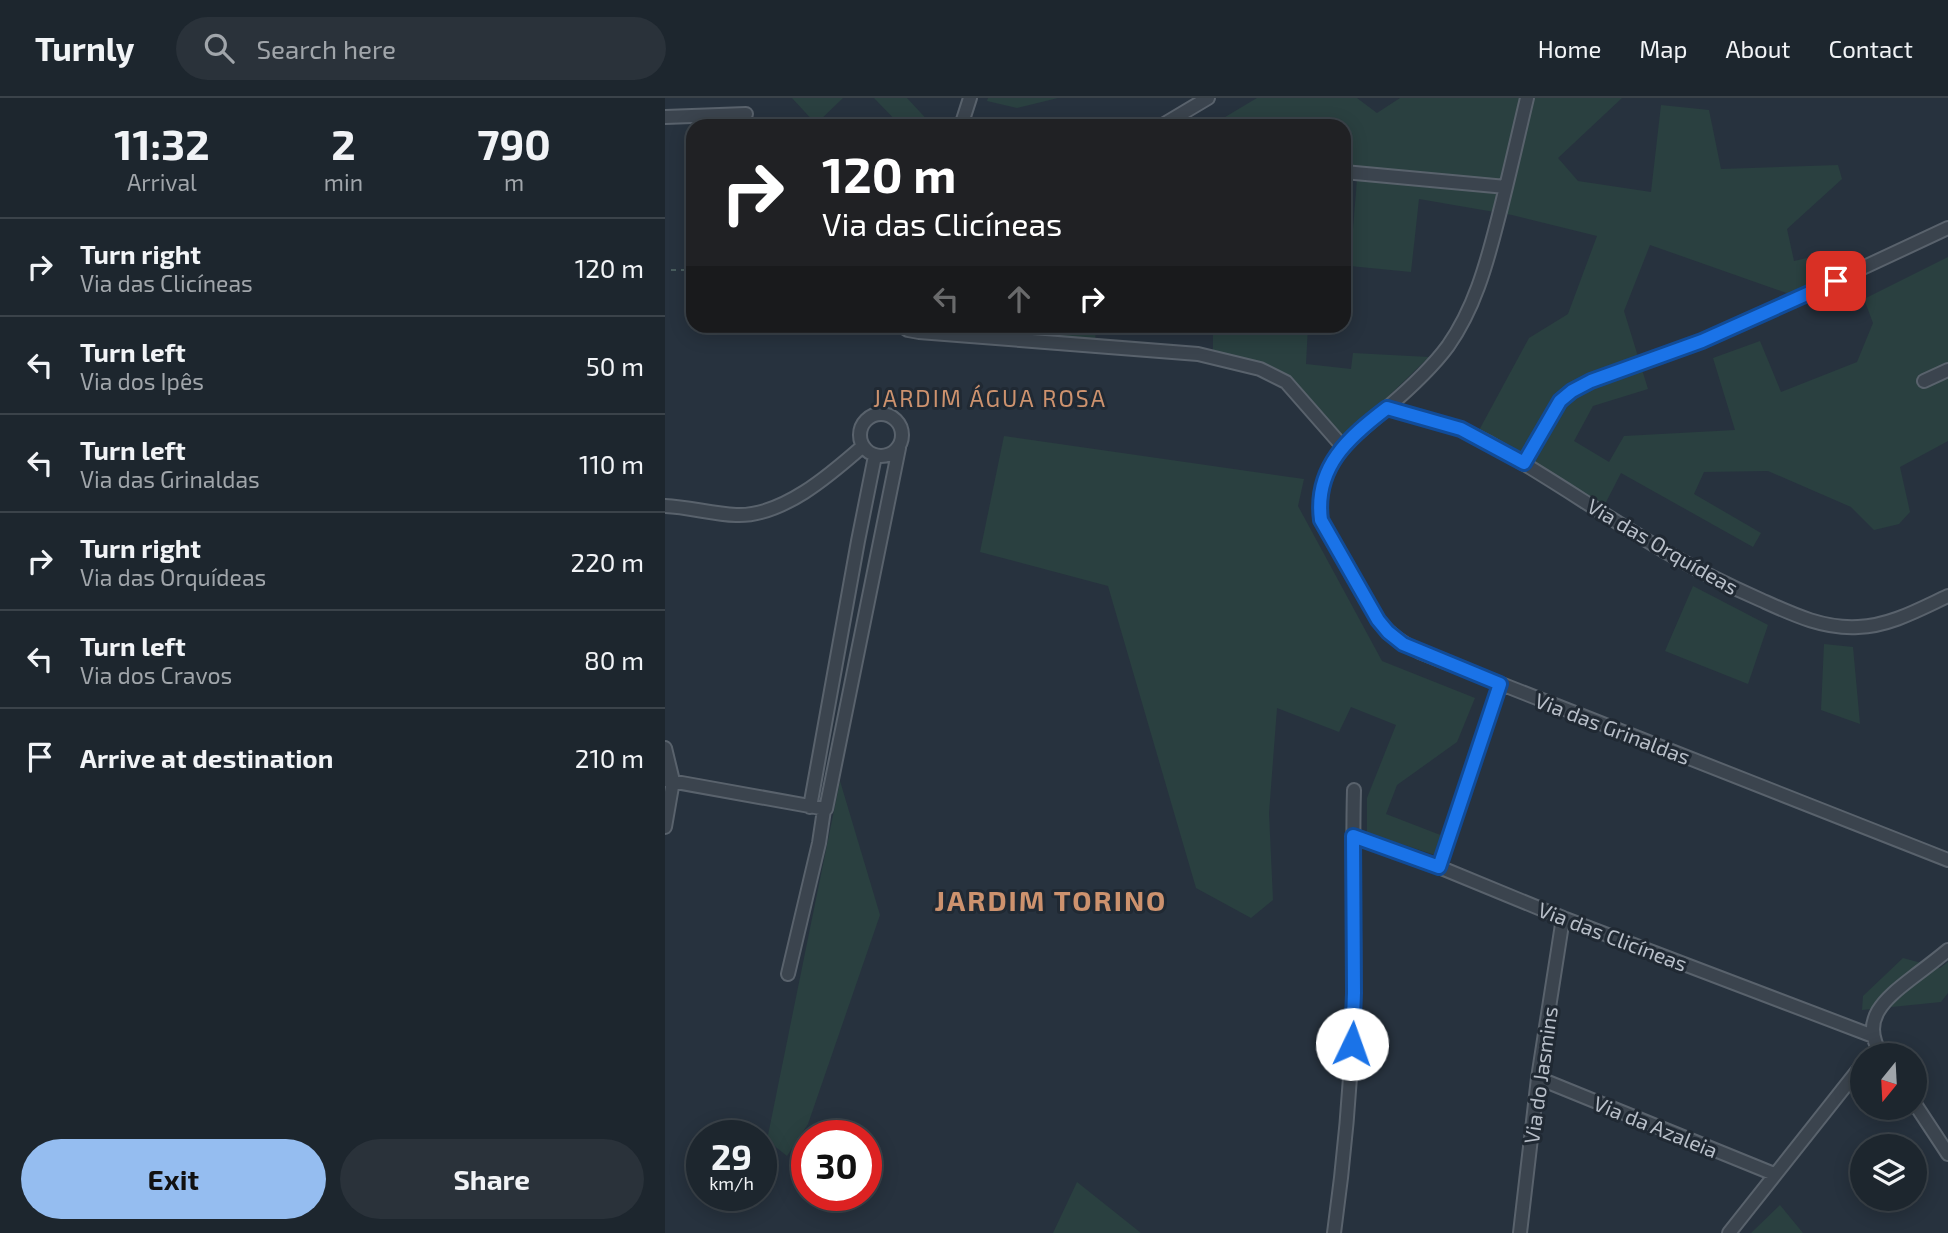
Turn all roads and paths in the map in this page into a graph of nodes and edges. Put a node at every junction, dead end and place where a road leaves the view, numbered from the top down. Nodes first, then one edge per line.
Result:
1 (970, 98) edge
2 (1208, 98) edge
3 (1527, 98) edge
4 (746, 114) dead end
5 (665, 117) edge
6 (963, 119) edge
7 (1173, 119) edge
8 (1351, 173) edge
9 (1506, 187) junction
10 (1948, 228) edge
11 (671, 270) dead end
12 (686, 270) edge
13 (932, 333) edge
14 (1948, 370) edge
15 (1924, 381) dead end
16 (1387, 408) junction
17 (863, 446) junction
18 (1343, 447) junction
19 (899, 448) junction
20 (875, 456) junction
21 (1524, 463) junction
22 (665, 506) edge
23 (1948, 596) edge
24 (1500, 684) junction
25 (665, 748) edge
26 (669, 781) edge
27 (1355, 790) dead end
28 (810, 807) junction
29 (824, 810) junction
30 (665, 827) edge
31 (1353, 836) junction
32 (1948, 860) edge
33 (1439, 867) junction
34 (1563, 918) junction
35 (1948, 950) edge
36 (788, 974) dead end
37 (1863, 1043) edge
38 (1875, 1043) edge
39 (1538, 1078) junction
40 (1850, 1080) edge
41 (1926, 1120) edge
42 (1948, 1153) edge
43 (1774, 1174) junction
44 (1334, 1233) edge
45 (1520, 1233) edge
46 (1729, 1233) edge

1 - 6 street
2 - 7 street
3 - 9 street, Via das Grinaldas
4 - 5 street
8 - 9 street
9 - 16 street, Via das Grinaldas
10 - 21 street
11 - 12 path
13 - 18 street
14 - 15 street
16 - 18 street, Via das Grinaldas
16 - 21 street, Via das Orquídeas
17 - 19 street
17 - 20 street
17 - 22 street
18 - 24 street, Via das Grinaldas
19 - 20 street
19 - 29 street
20 - 28 street
21 - 23 street, Via das Orquídeas
24 - 32 street, Via das Grinaldas
24 - 33 street
25 - 26 street
26 - 28 street
26 - 30 street
27 - 31 street
28 - 29 street
29 - 36 street
31 - 33 street, Via das Clicíneas
31 - 44 street
33 - 34 street, Via das Clicíneas
34 - 37 street, Via das Clicíneas
34 - 39 street, Via do Jasmins
35 - 38 street
39 - 43 street, Via da Azaleia
39 - 45 street, Via do Jasmins
40 - 43 street
41 - 42 street
43 - 46 street

